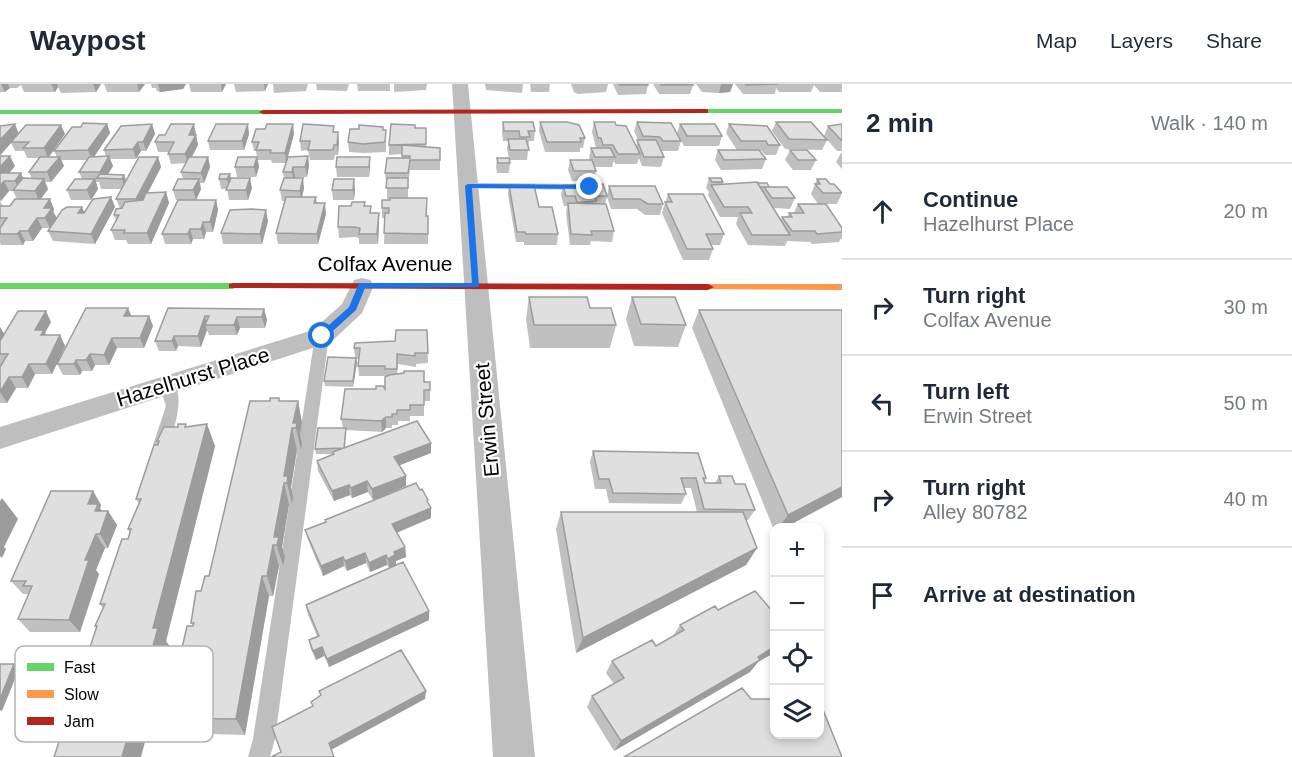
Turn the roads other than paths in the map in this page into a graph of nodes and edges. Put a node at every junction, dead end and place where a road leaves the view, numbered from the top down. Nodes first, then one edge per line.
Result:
1 (461, 97) edge
2 (842, 111) edge
3 (0, 112) edge
4 (468, 186) junction
5 (590, 187) edge
6 (362, 285) junction
7 (476, 285) junction
8 (0, 286) edge
9 (842, 287) edge
10 (322, 336) junction
11 (166, 386) junction
12 (0, 438) edge
13 (155, 463) edge
14 (259, 757) edge
15 (514, 757) edge

1 - 2 street
1 - 3 street
1 - 4 street, Erwin Street
4 - 5 lane
4 - 7 street, Erwin Street
6 - 7 street, Colfax Avenue
6 - 8 street, Colfax Avenue
6 - 10 street, Hazelhurst Place
7 - 9 street, Colfax Avenue
7 - 15 street, Erwin Street
10 - 11 street, Hazelhurst Place
10 - 14 lane
11 - 12 street, Hazelhurst Place
11 - 13 lane

